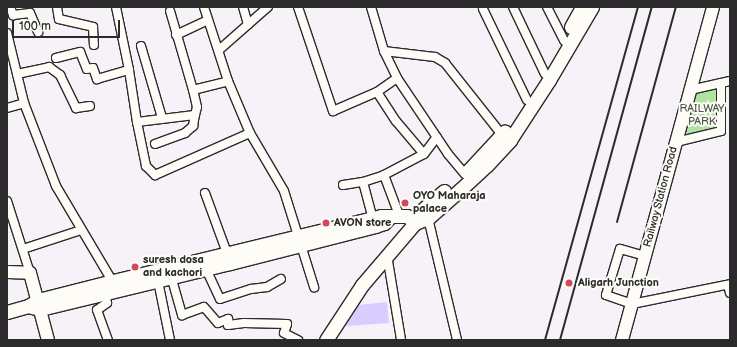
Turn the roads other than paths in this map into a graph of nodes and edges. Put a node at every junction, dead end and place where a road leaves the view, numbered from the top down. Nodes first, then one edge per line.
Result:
1 (10, 7) edge
2 (57, 7) edge
3 (116, 7) edge
4 (204, 7) edge
5 (243, 7) edge
6 (268, 7) edge
7 (298, 7) edge
8 (371, 7) edge
9 (513, 7) edge
10 (547, 7) edge
11 (592, 7) edge
12 (713, 7) edge
13 (483, 8) dead end
14 (170, 11) dead end
15 (258, 11) edge
16 (581, 15) edge
17 (208, 20) junction
18 (248, 24) junction
19 (38, 32) dead end
20 (7, 33) edge
21 (176, 35) junction
22 (564, 41) junction
23 (94, 45) dead end
24 (141, 46) dead end
25 (219, 50) junction
26 (384, 51) junction
27 (56, 58) dead end
28 (129, 70) junction
29 (17, 74) junction
30 (545, 74) junction
31 (397, 78) junction
32 (228, 81) junction
33 (730, 81) edge
34 (721, 83) junction
35 (193, 90) junction
36 (690, 90) junction
37 (377, 92) junction
38 (527, 100) junction
39 (24, 103) junction
40 (90, 106) dead end
41 (7, 108) edge
42 (194, 115) junction
43 (162, 118) junction
44 (137, 122) junction
45 (250, 133) junction
46 (502, 135) junction
47 (437, 137) junction
48 (676, 142) junction
49 (155, 144) dead end
50 (424, 154) junction
51 (465, 174) junction
52 (384, 175) junction
53 (363, 182) junction
54 (343, 186) dead end
55 (205, 193) dead end
56 (7, 201) edge
57 (394, 216) junction
58 (374, 219) junction
59 (421, 221) junction
60 (351, 228) junction
61 (81, 230) junction
62 (301, 241) junction
63 (26, 248) dead end
64 (387, 255) junction
65 (645, 256) junction
66 (229, 259) junction
67 (206, 269) junction
68 (7, 272) edge
69 (30, 274) junction
70 (157, 275) junction
71 (171, 276) junction
72 (280, 279) dead end
73 (111, 287) junction
74 (314, 287) dead end
75 (729, 287) edge
76 (632, 304) junction
77 (35, 305) junction
78 (7, 312) edge
79 (48, 340) edge
80 (108, 340) edge
81 (170, 340) edge
82 (298, 340) edge
83 (326, 340) edge
84 (401, 340) edge
85 (457, 340) edge
86 (622, 340) edge

1 - 19 street
2 - 23 street
3 - 28 street
4 - 17 street
5 - 18 street
6 - 15 street
7 - 37 street
8 - 26 street
9 - 30 street
10 - 22 street
11 - 16 main road
12 - 36 street, Railway Station Road
13 - 38 street
14 - 21 street
15 - 18 street
16 - 22 main road
16 - 59 main road
17 - 21 street
17 - 25 street
18 - 25 street
20 - 29 street
21 - 35 street
22 - 30 main road
24 - 43 street
25 - 32 street
26 - 31 street
26 - 46 street
27 - 28 street
28 - 44 street
29 - 39 street
29 - 40 street
30 - 38 main road
31 - 37 street
31 - 47 street
32 - 35 street
32 - 45 street
33 - 34 street
34 - 36 street
34 - 48 street
35 - 42 street
36 - 48 street, Railway Station Road
37 - 50 street
38 - 46 main road
39 - 41 street
39 - 61 street
42 - 43 street
42 - 49 street
43 - 44 street
44 - 45 street
45 - 62 street
46 - 51 main road
47 - 50 street
47 - 51 street
48 - 65 street, Railway Station Road
50 - 52 street
51 - 59 main road
52 - 53 street
52 - 57 street
53 - 54 street
53 - 58 street
55 - 66 street
56 - 69 street
57 - 58 main road
57 - 59 main road
57 - 60 main road
58 - 60 main road
59 - 64 main road
59 - 85 street
60 - 62 main road
61 - 63 street
61 - 73 street
62 - 66 main road
62 - 74 street
64 - 83 main road
64 - 84 street
65 - 76 street, Railway Station Road
65 - 76 street
66 - 67 main road
66 - 70 main road
67 - 71 main road
67 - 72 street
68 - 69 street
69 - 77 street
70 - 71 main road
70 - 73 main road
70 - 81 street
71 - 82 street
73 - 77 main road
73 - 80 street
75 - 76 street
76 - 86 street, Railway Station Road
77 - 78 main road
77 - 79 street

